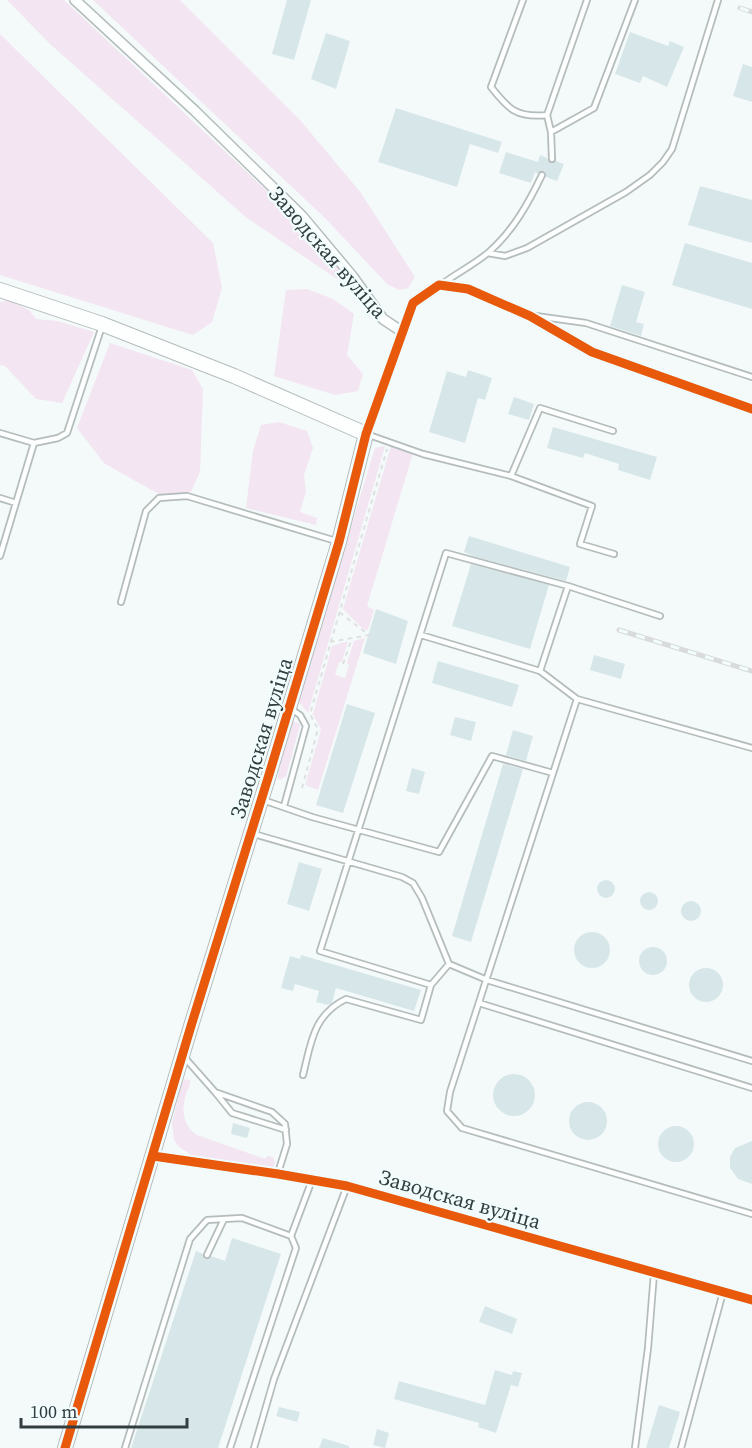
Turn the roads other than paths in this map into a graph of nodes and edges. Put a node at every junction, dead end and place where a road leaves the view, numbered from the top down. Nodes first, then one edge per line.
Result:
1 (75, 0) edge
2 (523, 0) edge
3 (587, 0) edge
4 (635, 0) edge
5 (718, 0) edge
6 (547, 115) junction
7 (551, 132) junction
8 (552, 159) dead end
9 (542, 175) dead end
10 (488, 253) junction
11 (439, 285) junction
12 (0, 290) edge
13 (530, 315) junction
14 (102, 324) junction
15 (401, 331) junction
16 (752, 377) edge
17 (752, 409) edge
18 (613, 431) dead end
19 (0, 433) edge
20 (366, 434) junction
21 (34, 443) junction
22 (511, 476) junction
23 (0, 498) edge
24 (16, 503) junction
25 (339, 542) junction
26 (614, 554) dead end
27 (0, 556) edge
28 (568, 586) junction
29 (122, 602) dead end
30 (660, 616) dead end
31 (421, 635) junction
32 (540, 671) junction
33 (577, 699) junction
34 (289, 707) junction
35 (752, 748) edge
36 (553, 773) junction
37 (262, 800) junction
38 (284, 806) junction
39 (359, 830) junction
40 (251, 833) junction
41 (349, 862) junction
42 (449, 964) junction
43 (487, 980) junction
44 (431, 985) junction
45 (479, 1004) junction
46 (183, 1056) junction
47 (752, 1061) edge
48 (303, 1075) dead end
49 (752, 1088) edge
50 (215, 1092) junction
51 (286, 1130) junction
52 (153, 1156) junction
53 (278, 1174) junction
54 (312, 1180) junction
55 (347, 1186) junction
56 (752, 1214) edge
57 (224, 1219) junction
58 (291, 1236) junction
59 (207, 1255) dead end
60 (654, 1273) junction
61 (723, 1292) junction
62 (752, 1300) edge
63 (65, 1448) edge
64 (125, 1448) edge
65 (230, 1448) edge
66 (254, 1448) edge
67 (635, 1448) edge
68 (681, 1448) edge

1 - 15 street, Заводская вуліца
2 - 6 lane
3 - 6 lane
4 - 7 lane
5 - 10 lane
6 - 7 lane
7 - 8 lane
9 - 10 lane
10 - 11 lane
11 - 13 street
11 - 15 street
12 - 14 street
13 - 16 lane
13 - 17 street
14 - 20 street
14 - 21 lane
15 - 20 street, Заводская вуліца
18 - 22 lane
19 - 21 lane
20 - 22 lane
20 - 25 street, Заводская вуліца
21 - 24 lane
22 - 26 lane
23 - 24 lane
24 - 27 lane
25 - 29 lane
25 - 34 street, Заводская вуліца
28 - 30 lane
28 - 31 lane
28 - 32 lane
31 - 32 lane
31 - 39 lane
32 - 33 lane
33 - 35 lane
33 - 36 lane
34 - 37 street, Заводская вуліца
34 - 38 lane
36 - 39 lane
36 - 43 lane
37 - 38 lane
37 - 40 street, Заводская вуліца
38 - 39 lane
39 - 41 lane
40 - 41 lane
40 - 46 street, Заводская вуліца
41 - 42 lane
41 - 44 lane
42 - 43 lane
42 - 44 lane
43 - 45 lane
43 - 47 lane
44 - 48 lane
45 - 49 lane
45 - 56 lane
46 - 50 lane
46 - 52 street, Заводская вуліца
50 - 51 lane
50 - 51 lane
51 - 53 lane
52 - 53 street, Заводская вуліца
52 - 63 street, Заводская вуліца
53 - 54 street, Заводская вуліца
54 - 55 street, Заводская вуліца
54 - 58 lane
55 - 60 street, Заводская вуліца
55 - 66 lane
57 - 58 lane
57 - 59 lane
57 - 64 lane
58 - 65 lane
60 - 61 street, Заводская вуліца
60 - 67 lane
61 - 62 street, Заводская вуліца
61 - 68 lane

